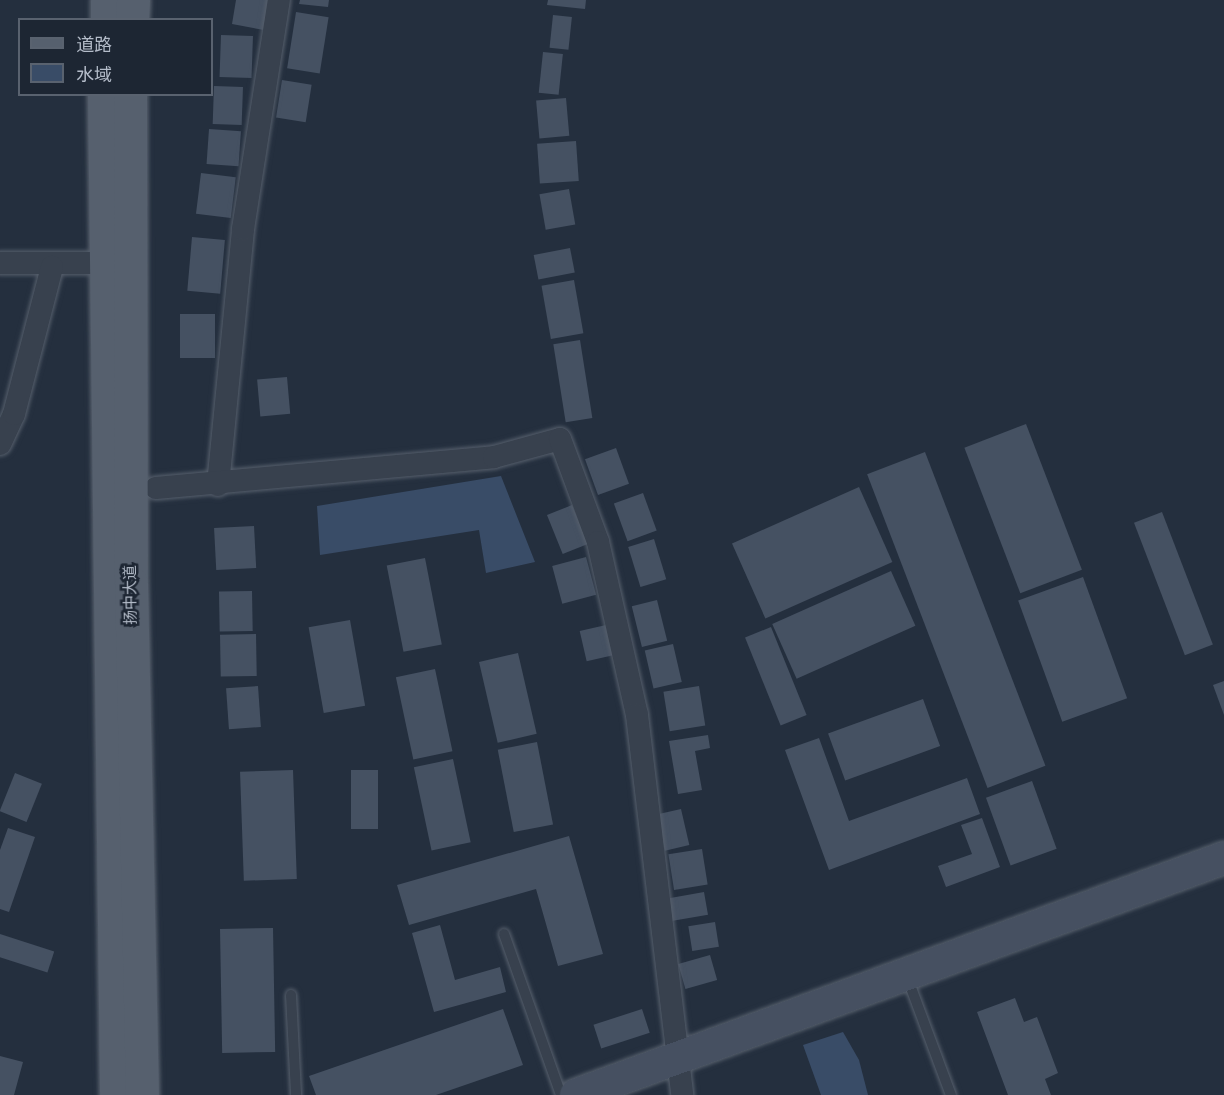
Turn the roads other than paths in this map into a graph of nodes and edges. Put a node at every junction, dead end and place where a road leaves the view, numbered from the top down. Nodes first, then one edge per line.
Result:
1 (108, 0) edge
2 (133, 0) edge
3 (279, 0) edge
4 (107, 18) edge
5 (132, 18) edge
6 (104, 96) edge
7 (130, 96) edge
8 (0, 263) edge
9 (116, 264) junction
10 (51, 267) junction
11 (0, 444) edge
12 (218, 485) junction
13 (156, 488) dead end
14 (1224, 858) edge
15 (504, 934) dead end
16 (906, 974) junction
17 (291, 995) dead end
18 (675, 1059) junction
19 (122, 1095) edge
20 (296, 1095) edge
21 (561, 1095) edge
22 (576, 1095) edge
23 (682, 1095) edge
24 (951, 1095) edge

1 - 4 main road
2 - 5 main road
3 - 12 street
6 - 9 main road, 扬中大道
7 - 9 main road, 扬中大道
8 - 10 street
9 - 10 street
9 - 19 main road, 扬中大道
10 - 11 street
12 - 13 street
12 - 18 street
14 - 16 street
15 - 21 lane
16 - 18 street
16 - 24 lane
17 - 20 lane
18 - 22 street
18 - 23 street

